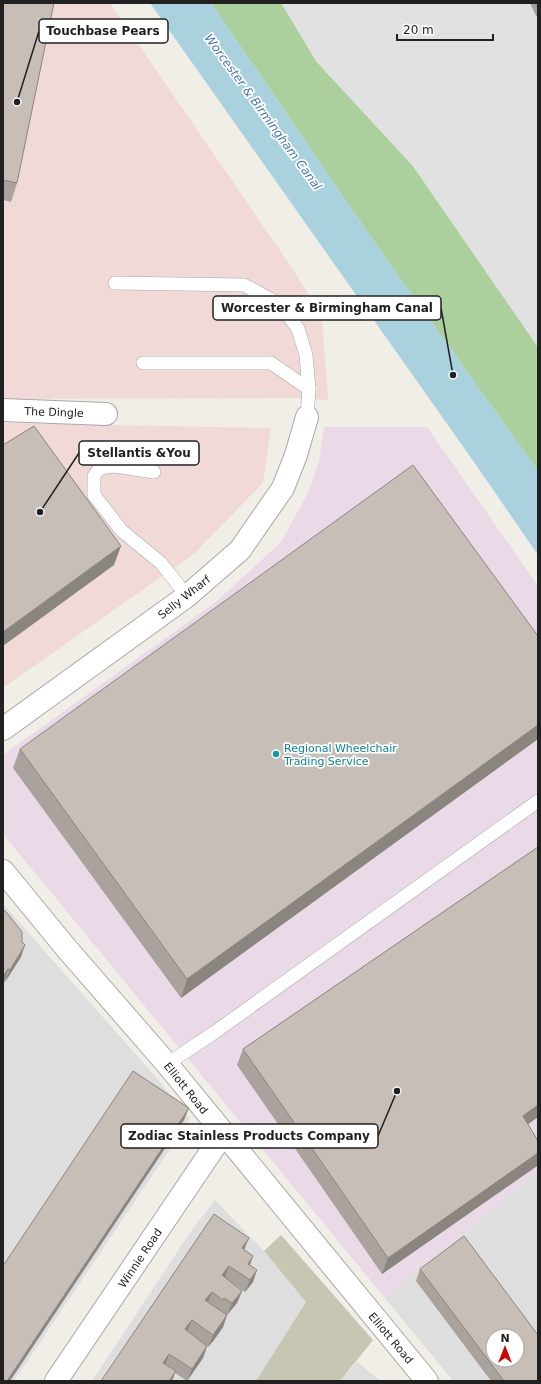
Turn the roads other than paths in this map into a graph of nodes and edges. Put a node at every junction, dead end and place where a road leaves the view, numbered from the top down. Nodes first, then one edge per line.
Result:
1 (115, 283) dead end
2 (143, 362) dead end
3 (308, 389) junction
4 (3, 410) edge
5 (106, 414) dead end
6 (307, 417) joint
7 (154, 472) dead end
8 (187, 596) junction
9 (3, 729) edge
10 (538, 801) edge
11 (3, 871) edge
12 (167, 1064) junction
13 (223, 1134) junction
14 (56, 1381) edge
15 (427, 1381) edge

1 - 3 lane
2 - 3 lane
3 - 6 lane
4 - 5 street, The Dingle
6 - 8 street, Selly Wharf
7 - 8 lane
8 - 9 street, Selly Wharf
10 - 12 lane
11 - 12 street, Elliott Road
12 - 13 street, Elliott Road
13 - 14 street, Winnie Road
13 - 15 street, Elliott Road

